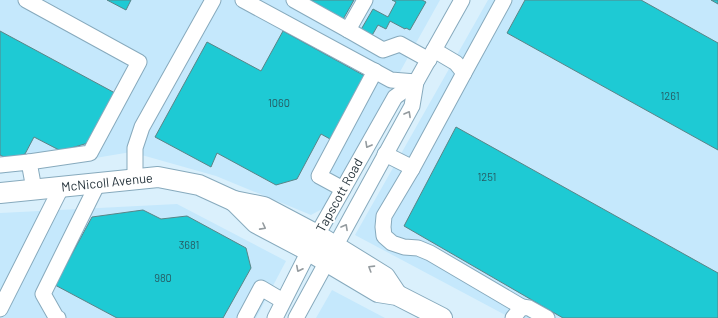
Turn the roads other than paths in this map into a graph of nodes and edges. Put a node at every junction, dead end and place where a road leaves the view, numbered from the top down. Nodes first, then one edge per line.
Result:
1 (26, 0) edge
2 (213, 0) edge
3 (243, 0) edge
4 (294, 0) edge
5 (365, 0) edge
6 (462, 0) edge
7 (504, 0) edge
8 (348, 30) junction
9 (432, 55) junction
10 (375, 71) junction
11 (464, 73) junction
12 (416, 82) junction
13 (385, 154) junction
14 (29, 162) junction
15 (0, 165) edge
16 (412, 169) junction
17 (135, 179) junction
18 (98, 183) junction
19 (62, 186) junction
20 (34, 189) junction
21 (343, 189) junction
22 (0, 193) edge
23 (313, 243) junction
24 (331, 253) junction
25 (283, 301) junction
26 (0, 309) edge
27 (517, 312) edge
28 (58, 318) edge
29 (244, 318) edge
30 (274, 318) edge
31 (296, 318) edge
32 (442, 318) edge
33 (547, 318) edge

1 - 14 street
2 - 17 street
3 - 10 street
4 - 8 street
5 - 8 street
6 - 9 street, Tapscott Road
7 - 11 street
8 - 9 street
9 - 11 street
9 - 12 street, Tapscott Road
10 - 12 street
10 - 21 street
11 - 16 street
13 -> 12 street, Tapscott Road
12 -> 21 street, Tapscott Road
13 - 16 street
24 -> 13 street, Tapscott Road
14 - 15 street
14 - 20 street
16 - 27 street
17 - 18 main road, McNicoll Avenue
17 - 23 main road, McNicoll Avenue
18 - 19 main road, McNicoll Avenue
18 - 28 street
19 - 20 main road, McNicoll Avenue
19 - 26 street
20 - 22 main road, McNicoll Avenue
21 - 23 street, Tapscott Road
23 - 24 main road, McNicoll Avenue
23 -> 25 street, Tapscott Road
24 - 31 street, Tapscott Road
24 - 32 main road, McNicoll Avenue
25 - 29 street
25 - 30 street, Tapscott Road
27 - 33 street

